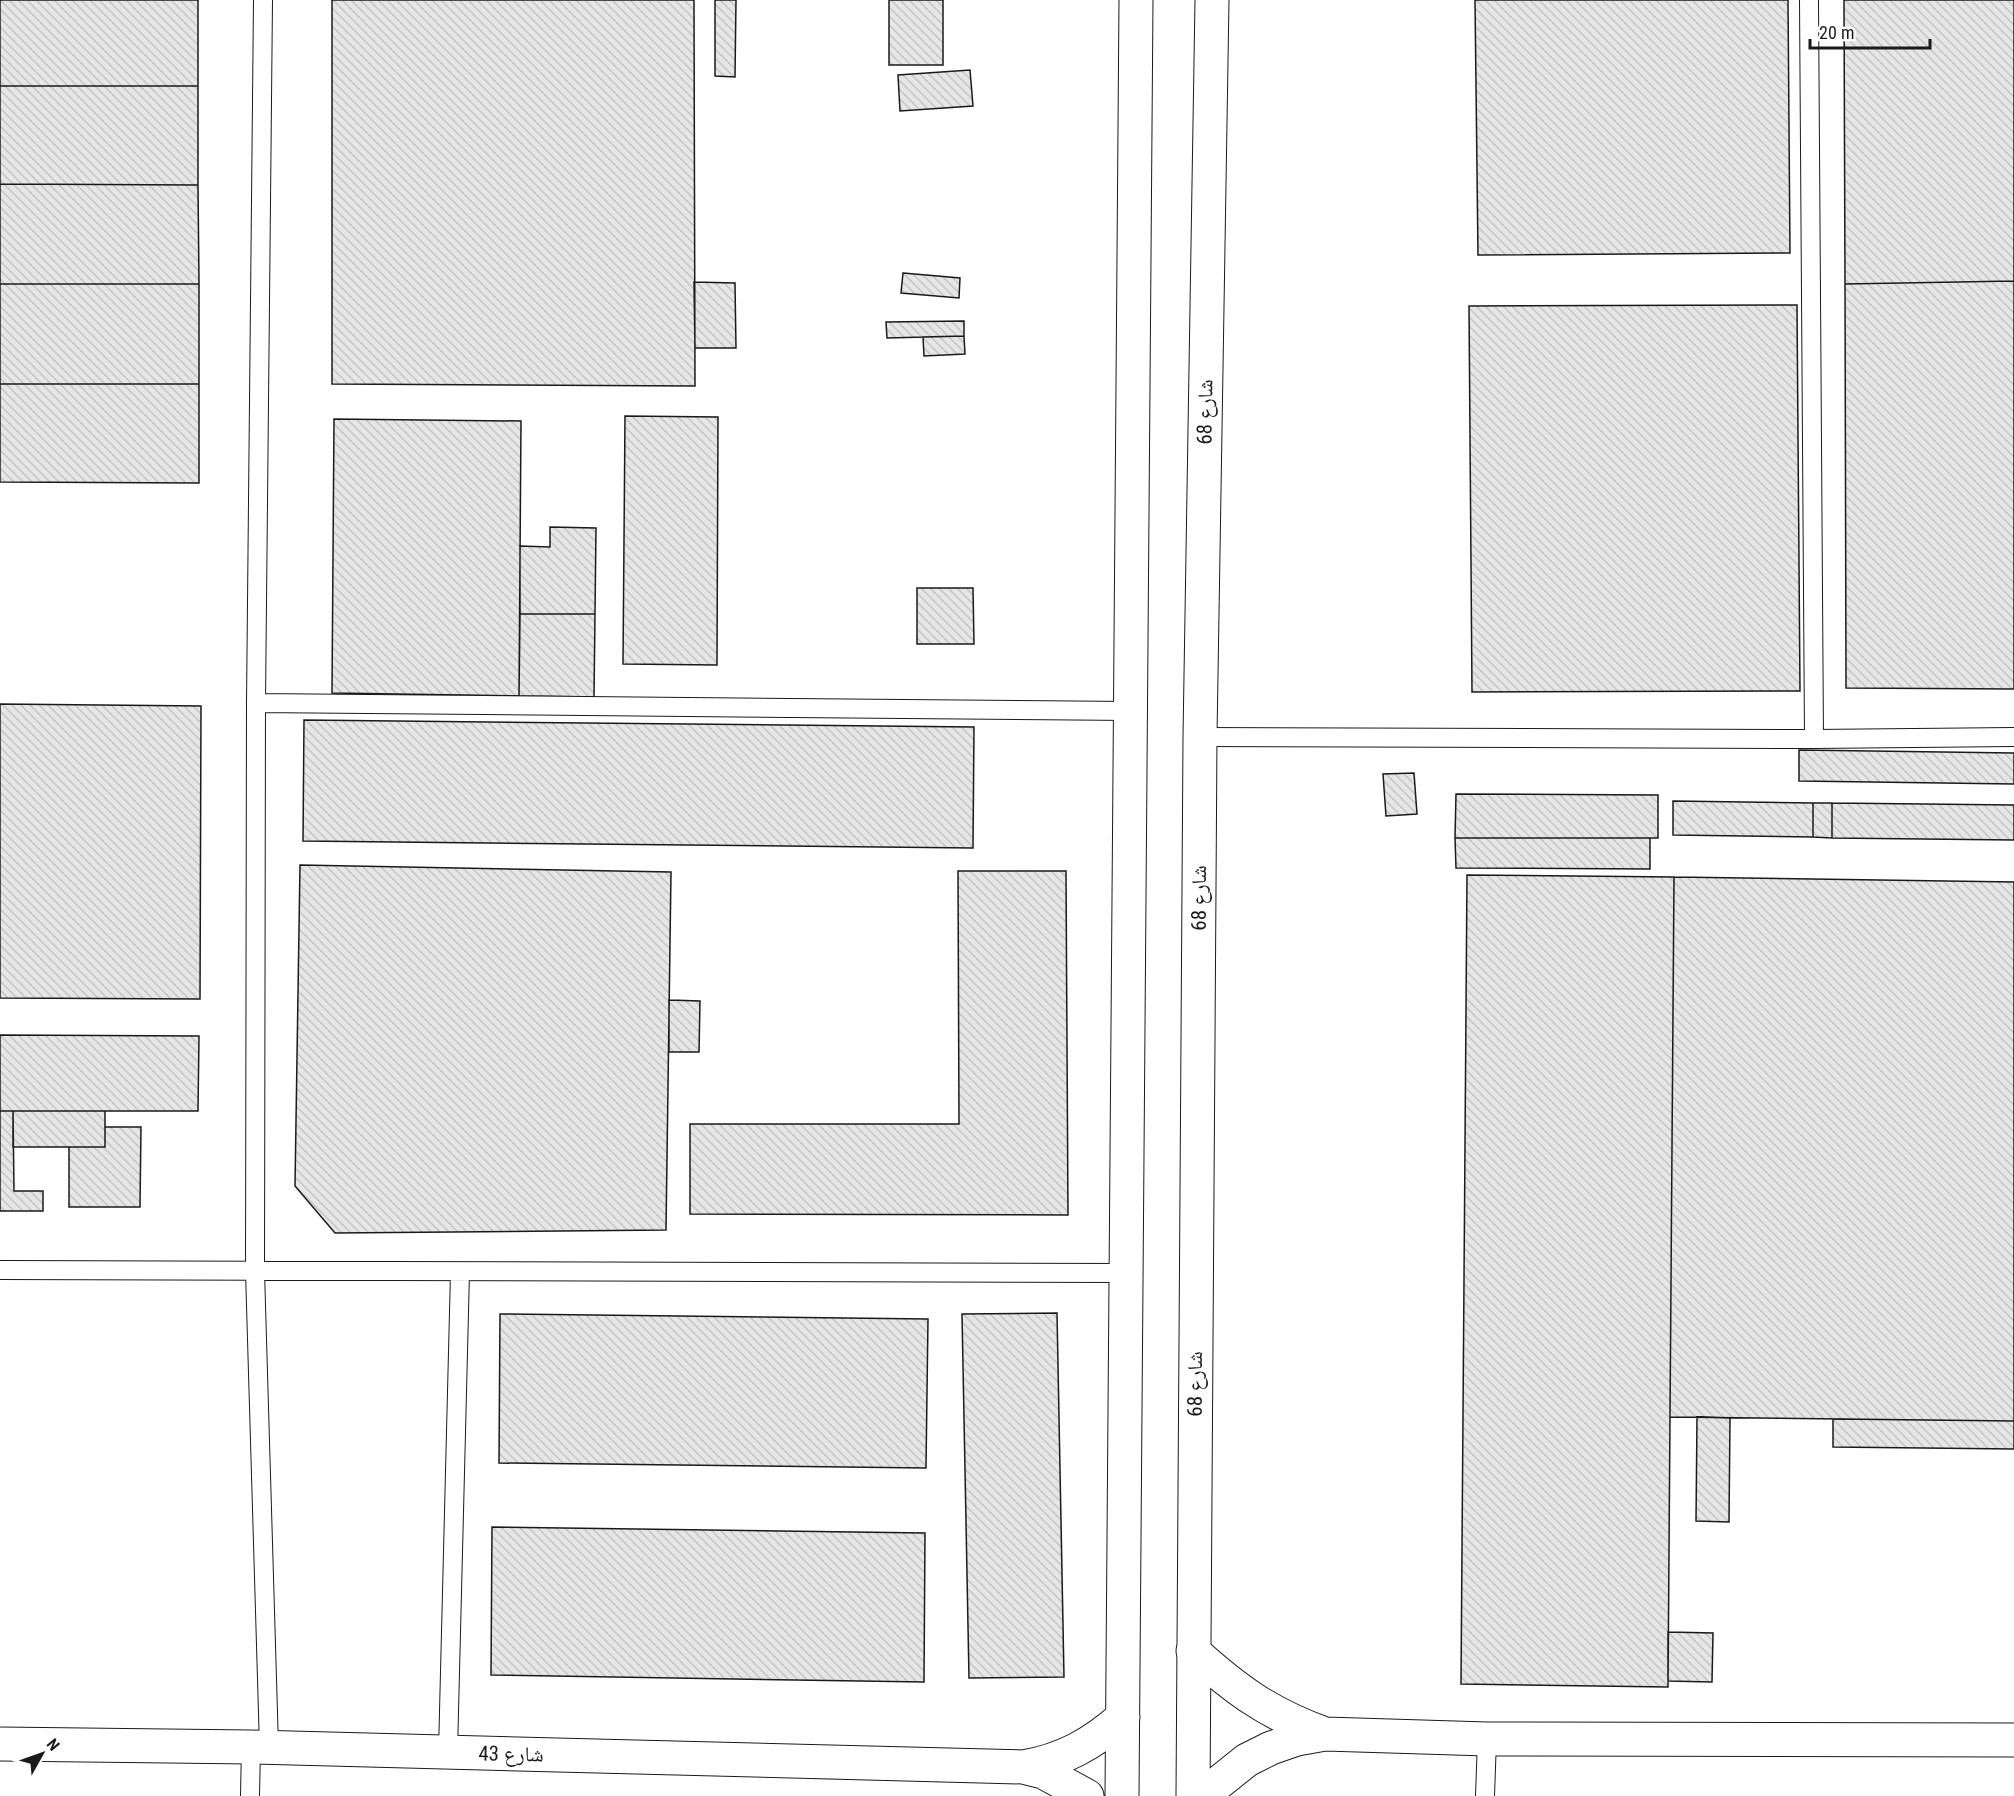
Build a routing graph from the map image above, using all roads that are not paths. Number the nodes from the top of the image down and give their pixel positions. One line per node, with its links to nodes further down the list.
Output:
1 (263, 0): 5 (lane)
2 (1136, 0): 6 (street)
3 (1212, 0): 7 (street, شارع 68)
4 (1809, 0): 9 (lane)
5 (256, 703): 6 (lane); 11 (lane)
6 (1131, 711): 13 (street)
7 (1200, 737): 9 (lane); 14 (street, شارع 68)
8 (2014, 737): 9 (lane)
9 (1814, 739)
10 (0, 1270): 11 (lane)
11 (255, 1271): 12 (lane); 20 (lane)
12 (460, 1272): 13 (lane); 21 (lane)
13 (1125, 1273): 15 (street)
14 (1193, 1651): 16 (street); 26 (street, شارع 68)
15 (1123, 1717): 22 (street, شارع 43); 25 (street)
16 (1325, 1734): 17 (street); 27 (street)
17 (1487, 1738): 18 (street); 28 (lane)
18 (2014, 1740)
19 (0, 1744): 20 (street, شارع 43)
20 (260, 1747): 21 (street, شارع 43); 23 (lane)
21 (448, 1752): 22 (street, شارع 43)
22 (1023, 1767): 24 (street, شارع 43)
23 (250, 1796)
24 (1087, 1796)
25 (1122, 1796)
26 (1193, 1796)
27 (1202, 1796)
28 (1485, 1796)

